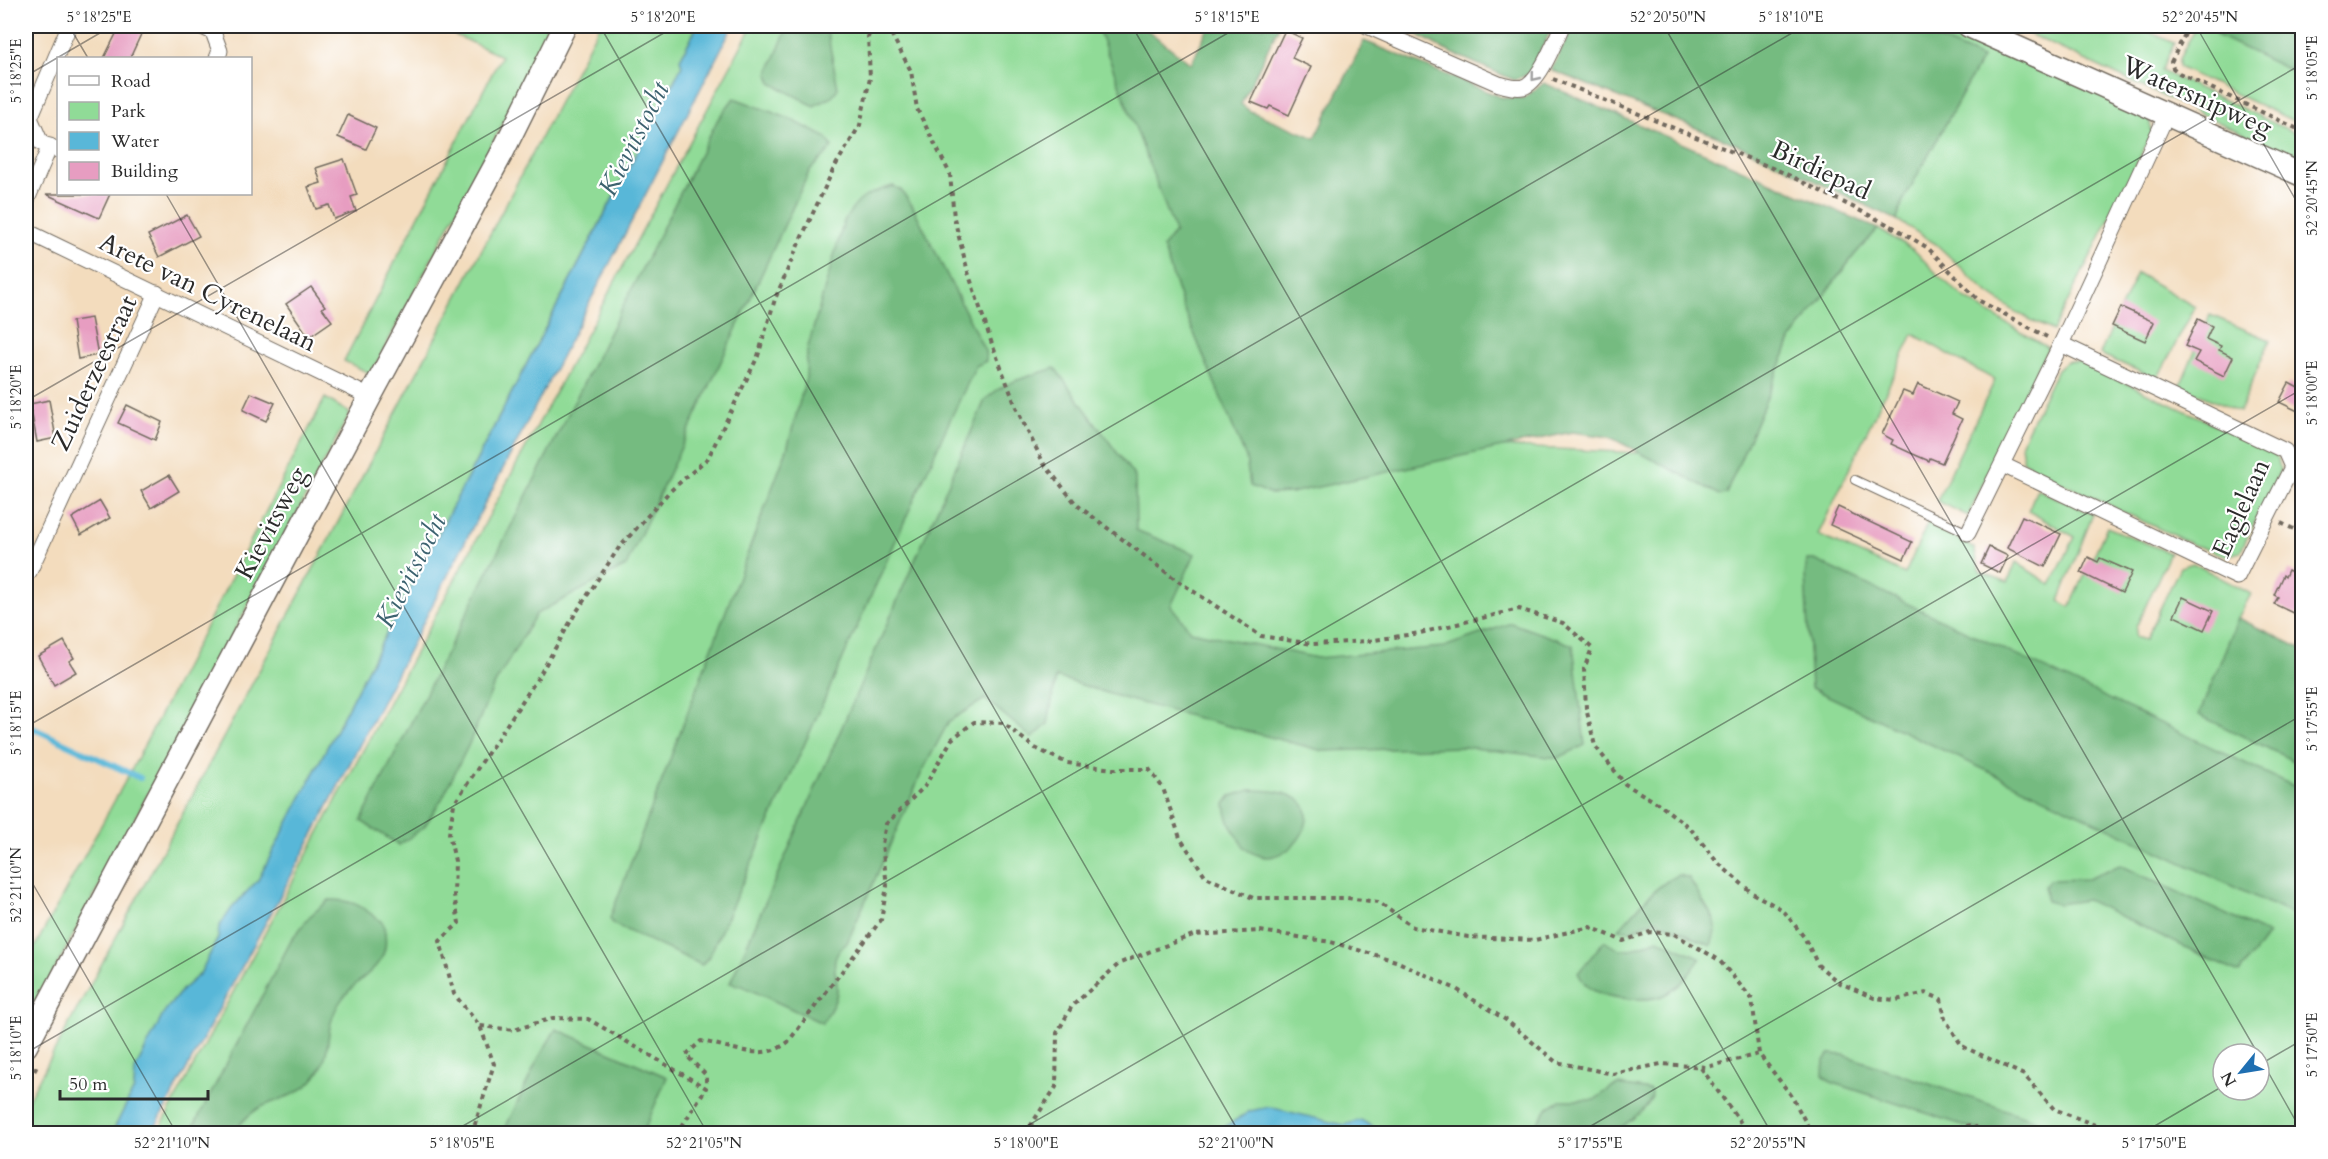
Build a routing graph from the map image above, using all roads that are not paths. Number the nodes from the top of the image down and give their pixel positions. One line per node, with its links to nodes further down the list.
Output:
1 (69, 26): 9 (street)
2 (200, 26): 7 (street)
3 (565, 26): 15 (street, Kievitsweg)
4 (1367, 26): 5 (street, one-way to 4)
5 (1562, 26)
6 (1969, 26): 8 (street, Watersnipweg)
7 (217, 57)
8 (2167, 114): 10 (street, Watersnipweg); 14 (street)
9 (54, 148): 11 (street)
10 (2302, 175)
11 (26, 202)
12 (26, 231): 13 (street, Arete van Cyrenelaan)
13 (157, 293): 15 (street, Arete van Cyrenelaan); 19 (street, Zuiderzeestraat)
14 (2061, 344): 16 (street); 16 (street, Eaglelaan)
15 (370, 397): 20 (street, Kievitsweg)
16 (2003, 465): 18 (street)
17 (1855, 480): 18 (lane)
18 (1968, 533)
19 (29, 572)
20 (26, 1046)

